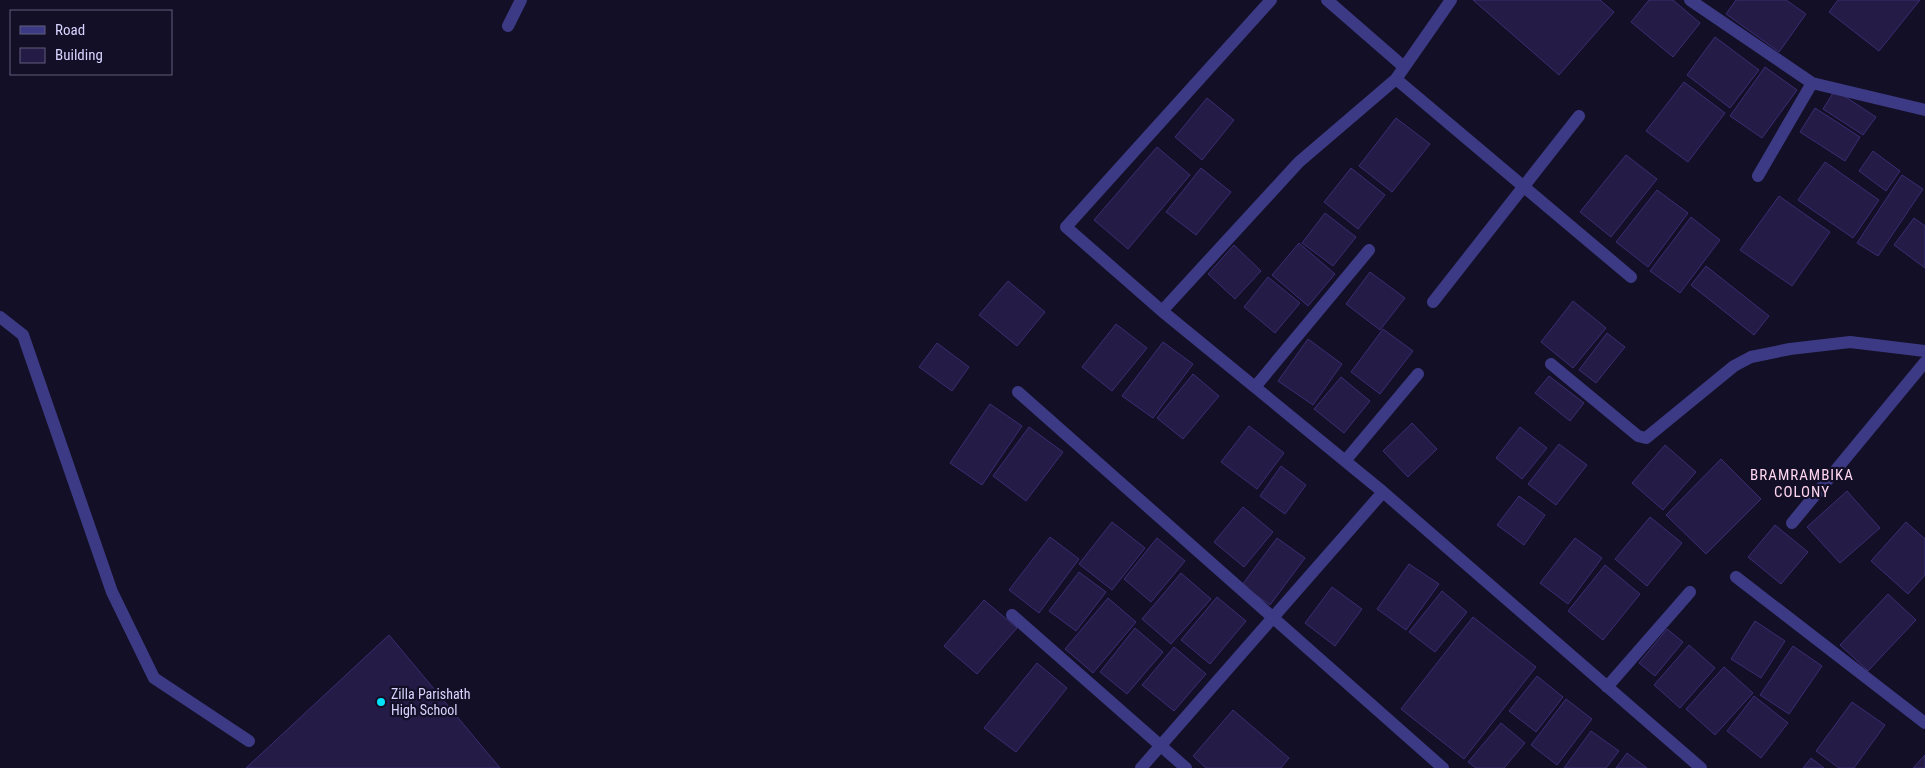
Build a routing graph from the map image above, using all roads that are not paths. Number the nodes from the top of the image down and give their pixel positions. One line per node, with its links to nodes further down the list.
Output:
1 (521, 0): 6 (street)
2 (1271, 0): 17 (street)
3 (1327, 0): 7 (street)
4 (1451, 0): 7 (street)
5 (1690, 0): 9 (street)
6 (508, 26)
7 (1404, 67): 8 (street)
8 (1396, 79): 13 (street); 17 (street)
9 (1812, 83): 10 (street); 12 (street)
10 (1925, 110)
11 (1579, 116): 13 (street)
12 (1758, 176)
13 (1524, 186): 15 (street); 16 (street)
14 (1369, 250): 23 (street)
15 (1631, 277)
16 (1433, 302)
17 (1162, 311): 23 (street)
18 (0, 318): 34 (street)
19 (1925, 350): 21 (street)
20 (1925, 362): 27 (street)
21 (1551, 364)
22 (1418, 374): 25 (street)
23 (1255, 388): 25 (street)
24 (1018, 392): 31 (street)
25 (1345, 461): 26 (street)
26 (1383, 492): 31 (street); 32 (street)
27 (1792, 523)
28 (1736, 577): 33 (street)
29 (1690, 592): 32 (street)
30 (1012, 615): 35 (street)
31 (1272, 618): 35 (street); 38 (street)
32 (1607, 687): 39 (street)
33 (1925, 723)
34 (248, 741)
35 (1160, 746): 36 (street); 37 (street)
36 (1141, 768)
37 (1186, 768)
38 (1443, 768)
39 (1701, 768)

